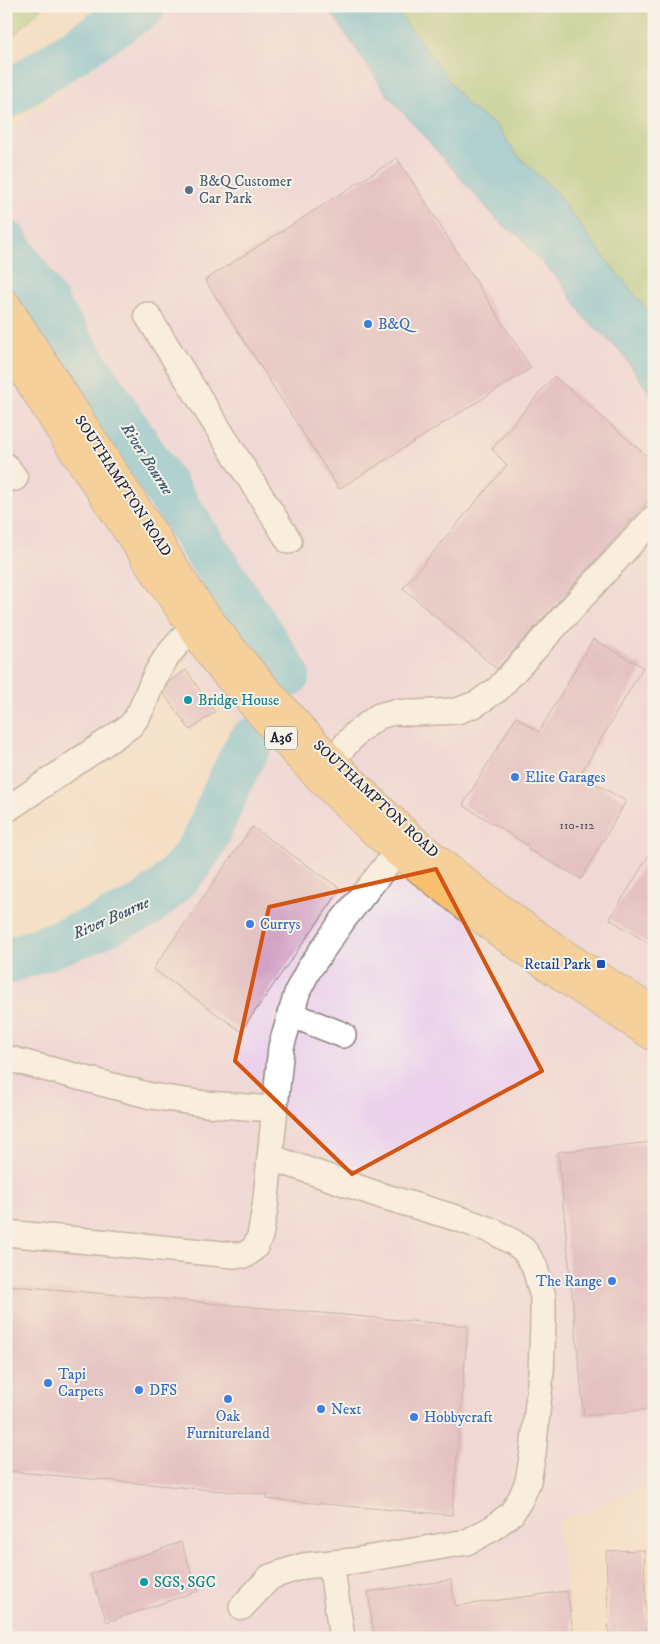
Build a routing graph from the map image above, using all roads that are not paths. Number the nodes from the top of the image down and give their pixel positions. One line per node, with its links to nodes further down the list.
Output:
1 (6, 304): 7 (highway, SOUTHAMPTON ROAD / A36)
2 (147, 315): 5 (lane)
3 (6, 345): 6 (highway, SOUTHAMPTON ROAD / A36)
4 (654, 518): 7 (lane)
5 (289, 540)
6 (193, 628): 8 (lane); 9 (highway, SOUTHAMPTON ROAD / A36)
7 (332, 760): 10 (highway, SOUTHAMPTON ROAD / A36)
8 (6, 810)
9 (397, 852): 11 (lane); 13 (highway, SOUTHAMPTON ROAD / A36)
10 (654, 1011)
11 (290, 1014): 12 (lane); 15 (lane)
12 (343, 1035)
13 (654, 1037)
14 (6, 1058): 15 (lane)
15 (274, 1109): 16 (lane)
16 (270, 1157): 17 (lane); 18 (lane)
17 (6, 1233)
18 (331, 1563): 19 (lane); 20 (lane)
19 (242, 1606)
20 (342, 1638)

